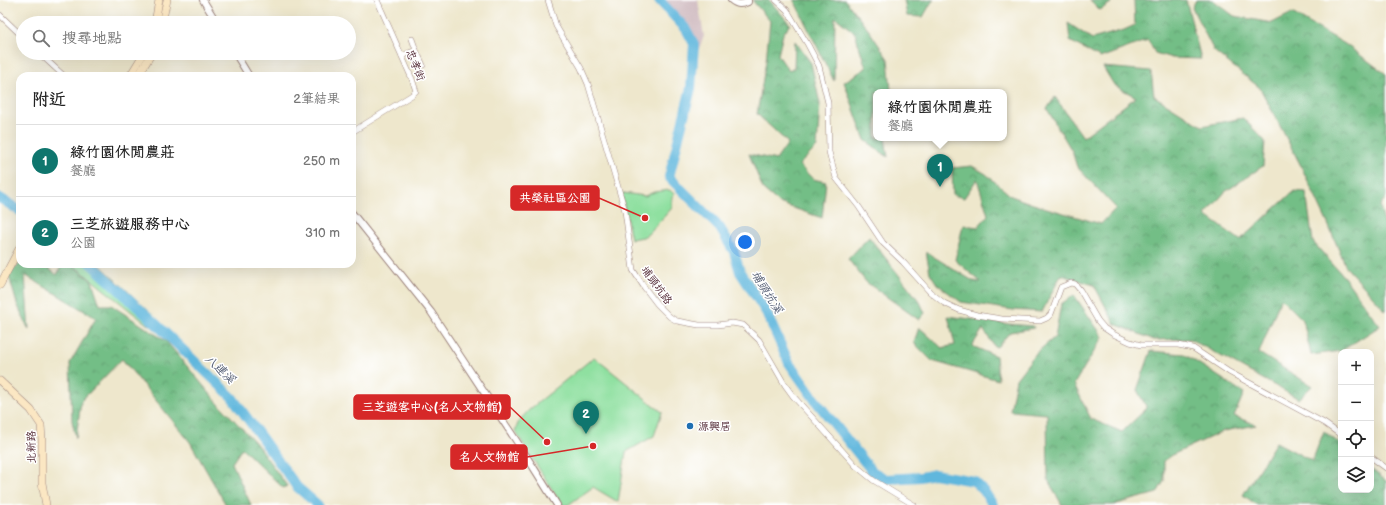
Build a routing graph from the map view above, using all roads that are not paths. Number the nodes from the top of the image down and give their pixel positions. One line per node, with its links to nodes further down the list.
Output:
1 (159, 0): 10 (main road)
2 (167, 0): 11 (main road)
3 (203, 0): 12 (street)
4 (377, 0): 16 (street, 忠孝街)
5 (548, 0): 36 (street, 埔頭坑路)
6 (731, 0): 7 (street)
7 (748, 0)
8 (776, 0): 31 (street)
9 (0, 15): 13 (street)
10 (156, 16)
11 (164, 16)
12 (213, 16)
13 (16, 30)
14 (412, 39): 15 (street)
15 (416, 50): 16 (street); 21 (street)
16 (402, 56): 26 (street, 忠孝街)
17 (47, 60): 22 (street)
18 (140, 60): 23 (main road)
19 (148, 60): 24 (main road)
20 (239, 60): 25 (street)
21 (423, 65)
22 (60, 72)
23 (132, 72)
24 (140, 72)
25 (247, 72)
26 (356, 130)
27 (356, 218): 35 (street)
28 (16, 254): 29 (main road)
29 (0, 284)
30 (0, 382): 34 (main road, 北新路)
31 (1338, 433)
32 (1374, 459): 33 (street)
33 (1386, 468)
34 (46, 505)
35 (557, 505)
36 (914, 505)

